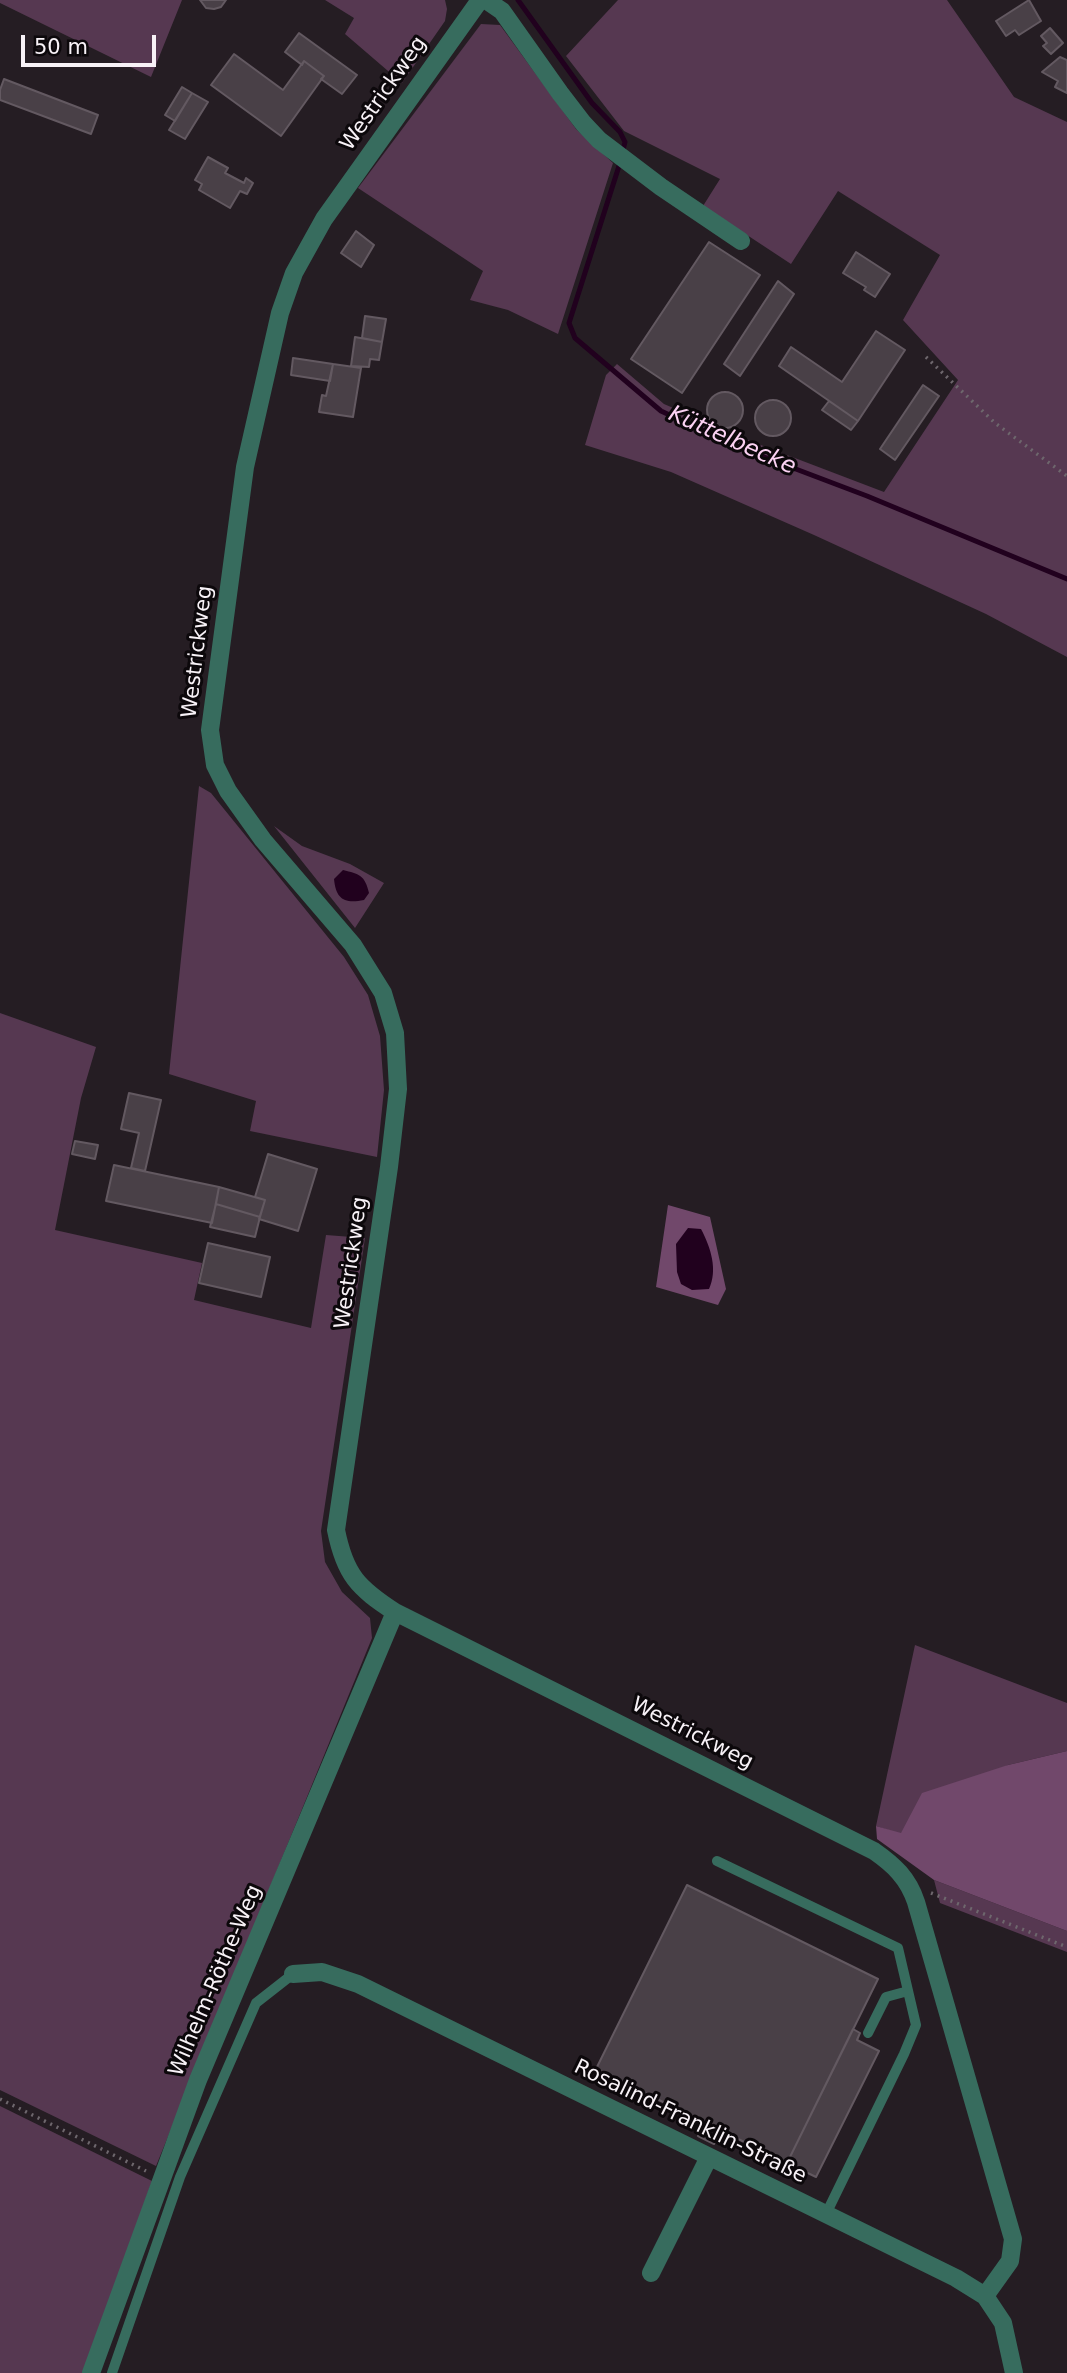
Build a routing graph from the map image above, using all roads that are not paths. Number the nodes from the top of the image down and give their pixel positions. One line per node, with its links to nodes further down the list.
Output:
1 (480, 0): 5 (street, Westrickweg)
2 (486, 0): 3 (street)
3 (507, 5): 4 (street)
4 (741, 241)
5 (396, 1612): 13 (street, Westrickweg); 14 (street, Wilhelm-Röthe-Weg)
6 (717, 1861): 8 (lane)
7 (293, 1974): 10 (street, Rosalind-Franklin-Straße); 15 (lane)
8 (908, 1991): 9 (lane); 11 (lane)
9 (868, 2033)
10 (709, 2157): 11 (street, Rosalind-Franklin-Straße); 12 (street)
11 (826, 2214): 13 (street, Rosalind-Franklin-Straße)
12 (651, 2273)
13 (985, 2296): 16 (street, Rosalind-Franklin-Straße)
14 (92, 2373)
15 (112, 2373)
16 (1014, 2373)

